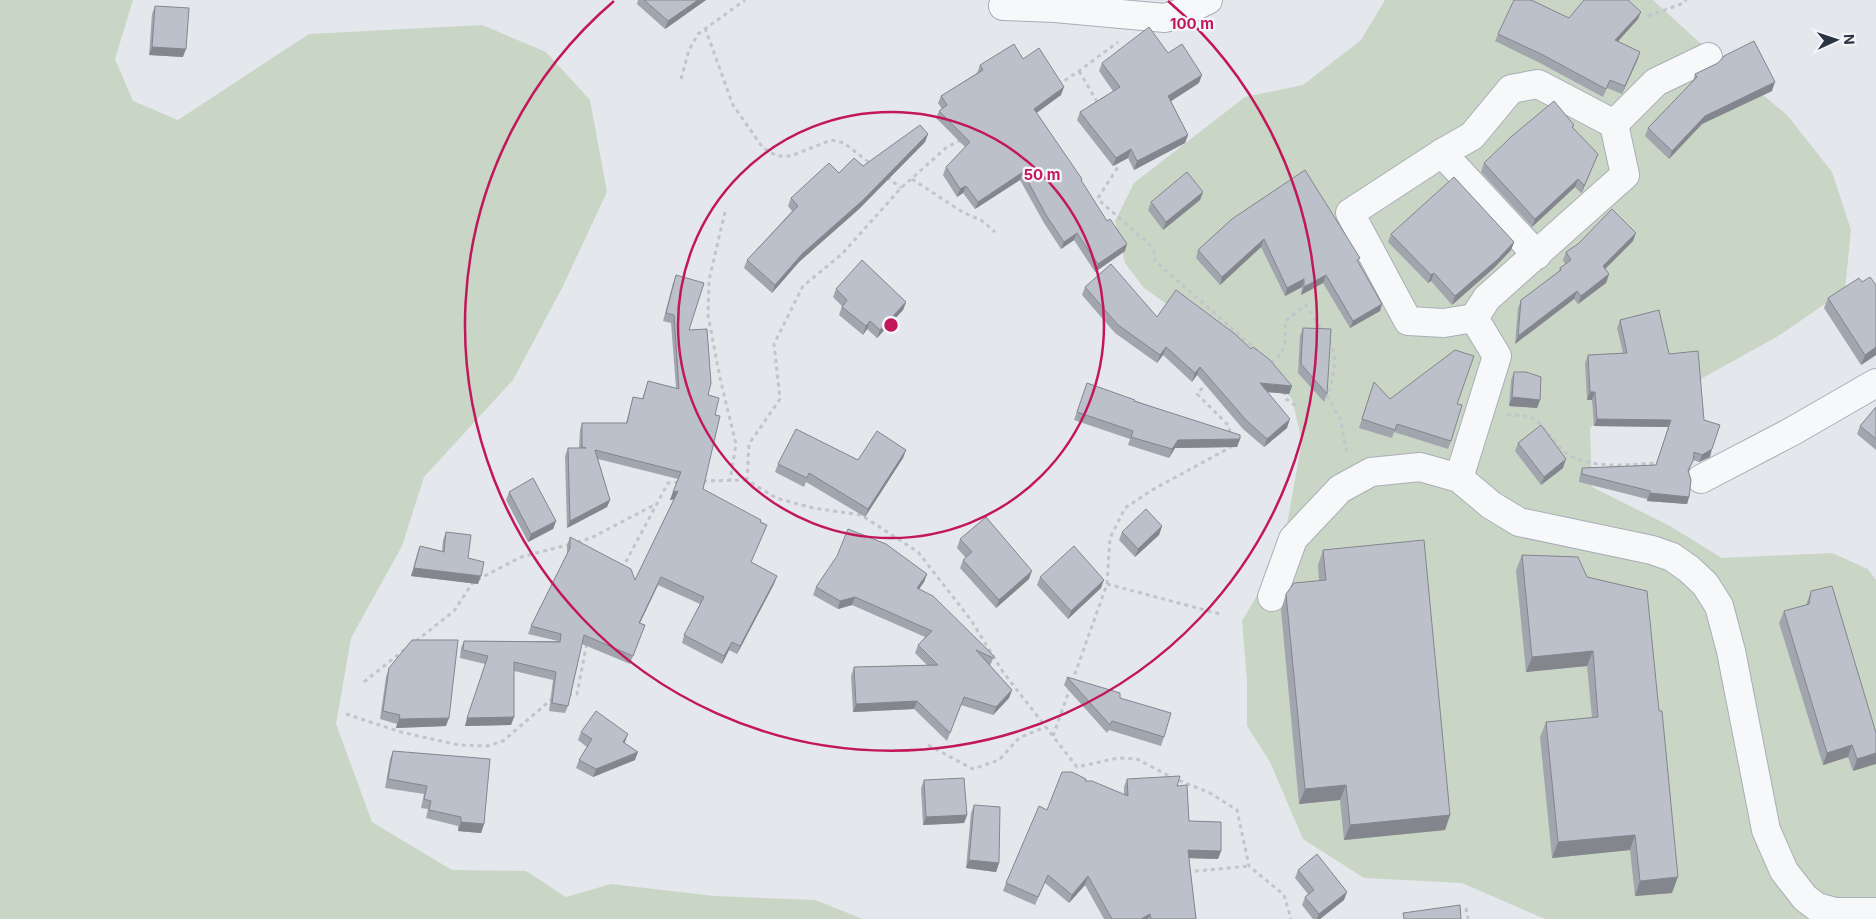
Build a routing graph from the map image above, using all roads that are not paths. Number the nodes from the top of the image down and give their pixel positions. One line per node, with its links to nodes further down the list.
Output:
1 (1208, 0): 2 (street)
2 (1080, 5): 3 (street)
3 (1003, 6)
4 (1708, 57): 5 (street)
5 (1614, 124): 6 (street); 7 (street)
6 (1442, 154): 7 (street); 8 (street)
7 (1537, 255): 8 (street)
8 (1474, 318): 10 (street)
9 (1876, 383): 11 (street)
10 (1459, 478): 12 (street); 13 (street)
11 (1701, 479)
12 (1272, 597)
13 (1876, 912)

